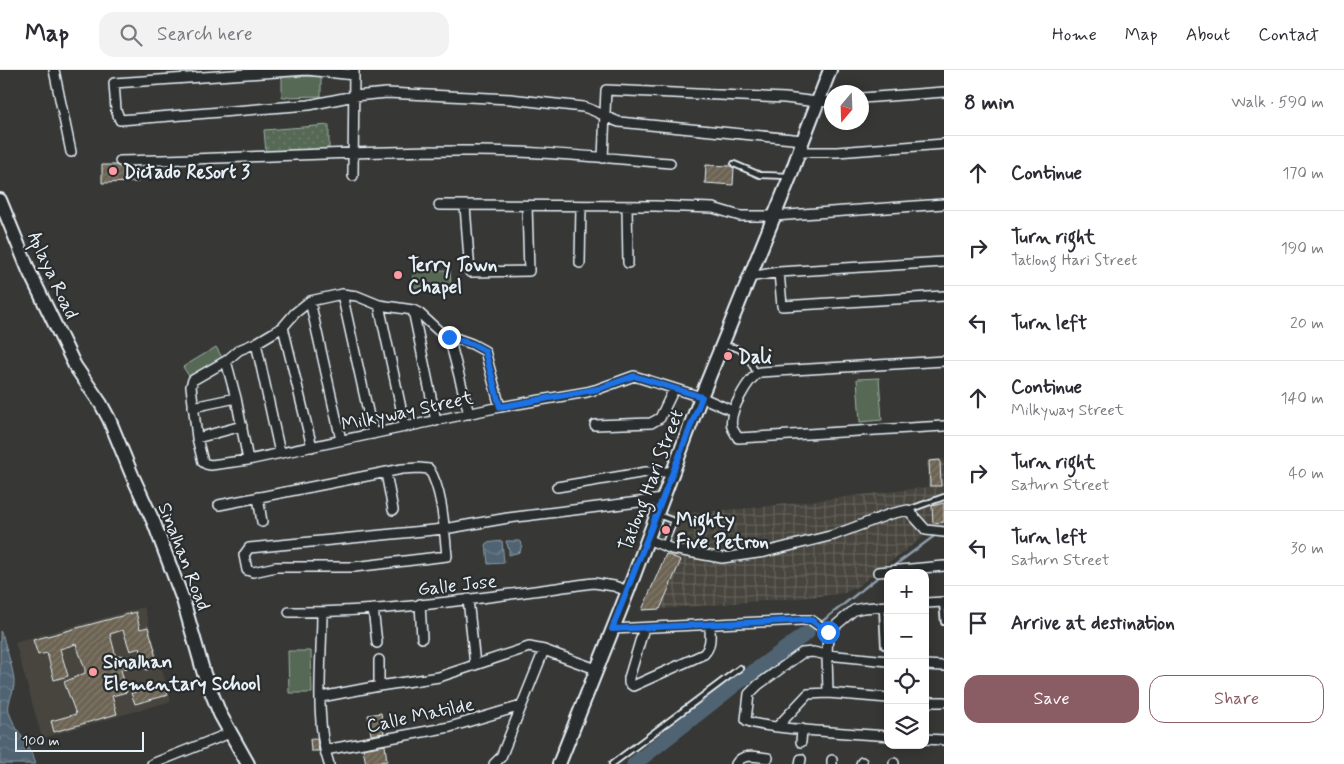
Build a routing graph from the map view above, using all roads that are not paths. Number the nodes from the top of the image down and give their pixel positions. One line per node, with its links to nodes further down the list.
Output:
1 (54, 70): 12 (street)
2 (830, 70): 7 (street, Tatlong Hari Street)
3 (354, 73): 5 (street); 5 (street)
4 (944, 92): 6 (street)
5 (354, 96): 9 (street); 14 (street)
6 (869, 97)
7 (817, 102): 8 (street); 9 (street); 10 (street, Tatlong Hari Street)
8 (824, 102)
9 (605, 118): 10 (street); 15 (street)
10 (803, 140): 13 (street, Tatlong Hari Street)
11 (944, 144): 13 (street)
12 (71, 152)
13 (799, 152): 20 (street, Tatlong Hari Street)
14 (353, 154): 15 (street); 16 (street); 19 (street)
15 (603, 158): 17 (street)
16 (120, 161)
17 (670, 163)
18 (734, 164): 20 (lane)
19 (352, 176)
20 (790, 176): 28 (street, Tatlong Hari Street)
21 (0, 200): 45 (street, Aplaya Road)
22 (944, 204): 28 (street)
23 (439, 205): 24 (street)
24 (465, 206): 25 (street); 25 (street)
25 (527, 206): 26 (street)
26 (581, 206): 27 (street); 30 (street)
27 (627, 206): 28 (street); 31 (street)
28 (774, 216): 33 (street, Tatlong Hari Street)
29 (944, 262): 32 (street)
30 (580, 263)
31 (628, 263)
32 (779, 272): 33 (street); 35 (street)
33 (749, 277): 42 (street, Tatlong Hari Street)
34 (342, 294): 36 (street); 37 (street); 59 (street)
35 (944, 296)
36 (310, 301): 39 (street); 61 (street)
37 (379, 305): 38 (street); 58 (street)
38 (413, 310): 40 (street); 54 (street)
39 (283, 326): 41 (street); 62 (street)
40 (449, 337): 51 (street); 53 (street)
41 (256, 343): 43 (street); 63 (street)
42 (722, 346): 46 (lane); 48 (street, Tatlong Hari Street)
43 (226, 361): 49 (street); 50 (street)
44 (944, 361): 46 (street)
45 (75, 366): 116 (street, Sinalhan Road)
46 (757, 374): 52 (street)
47 (674, 389): 48 (street, Milkyway Street); 51 (street, Milkyway Street); 55 (street)
48 (702, 397): 52 (street, Milkyway Street); 65 (street, Tatlong Hari Street)
49 (236, 398): 50 (street); 56 (street)
50 (193, 407): 60 (street)
51 (500, 407): 53 (street, Milkyway Street)
52 (733, 411): 57 (street)
53 (469, 414): 54 (street, Milkyway Street)
54 (436, 421): 58 (street, Milkyway Street)
55 (595, 425)
56 (242, 426): 60 (street); 64 (street)
57 (944, 426)
58 (405, 427): 59 (street, Milkyway Street)
59 (373, 434): 61 (street, Milkyway Street)
60 (197, 438): 64 (street, Milkyway Street)
61 (342, 440): 62 (street, Milkyway Street)
62 (312, 447): 63 (street, Milkyway Street)
63 (280, 452): 64 (street, Milkyway Street)
64 (248, 460)
65 (673, 472): 67 (street); 70 (street, Tatlong Hari Street)
66 (386, 473): 68 (street); 72 (street); 76 (street)
67 (557, 487)
68 (258, 497): 71 (street); 75 (street)
69 (944, 497): 73 (lane)
70 (663, 499): 74 (street, Tatlong Hari Street); 76 (street)
71 (219, 505)
72 (392, 510)
73 (908, 510): 77 (street); 79 (street)
74 (656, 515): 78 (street, Tatlong Hari Street); 79 (lane)
75 (262, 522)
76 (444, 529): 76 (street)
77 (944, 532)
78 (647, 539): 79 (street); 82 (street, Tatlong Hari Street)
79 (664, 546)
80 (944, 566): 81 (street)
81 (878, 572)
82 (628, 591): 83 (street, Galle Jose); 94 (street, Tatlong Hari Street)
83 (468, 599): 86 (street, Galle Jose); 102 (street)
84 (943, 602): 85 (street); 91 (lane)
85 (929, 603)
86 (420, 604): 88 (street, Galle Jose); 96 (street)
87 (884, 606): 95 (street)
88 (373, 609): 90 (street, Galle Jose); 97 (street)
89 (289, 612): 90 (street, Galle Jose)
90 (322, 612): 109 (street)
91 (944, 622)
92 (710, 624): 93 (street); 93 (street); 95 (street)
93 (644, 628): 94 (street)
94 (612, 629): 106 (street, Tatlong Hari Street)
95 (826, 630): 99 (street)
96 (422, 638)
97 (377, 643)
98 (544, 650): 102 (street); 106 (street); 113 (street)
99 (827, 655): 101 (street); 108 (street); 114 (street)
100 (379, 660): 107 (street)
101 (884, 661)
102 (475, 665): 107 (street)
103 (929, 665): 104 (street)
104 (944, 666)
105 (740, 668): 128 (lane)
106 (596, 669): 127 (street, Tatlong Hari Street)
107 (379, 686): 109 (street)
108 (828, 693): 110 (street); 114 (street)
109 (321, 697): 121 (street)
110 (884, 698)
111 (929, 702): 112 (street)
112 (944, 702)
113 (521, 706): 121 (street, Calle Matilde); 126 (street)
114 (777, 727): 115 (street)
115 (802, 729): 117 (street); 120 (street)
116 (230, 733): 123 (street); 124 (street, Sinalhan Road)
117 (884, 736)
118 (929, 739): 119 (street)
119 (944, 740)
120 (801, 742)
121 (325, 750): 125 (street)
122 (768, 758): 129 (street)
123 (152, 764)
124 (248, 764)
125 (329, 764)
126 (494, 764)
127 (559, 764)
128 (612, 764)
129 (736, 764)

